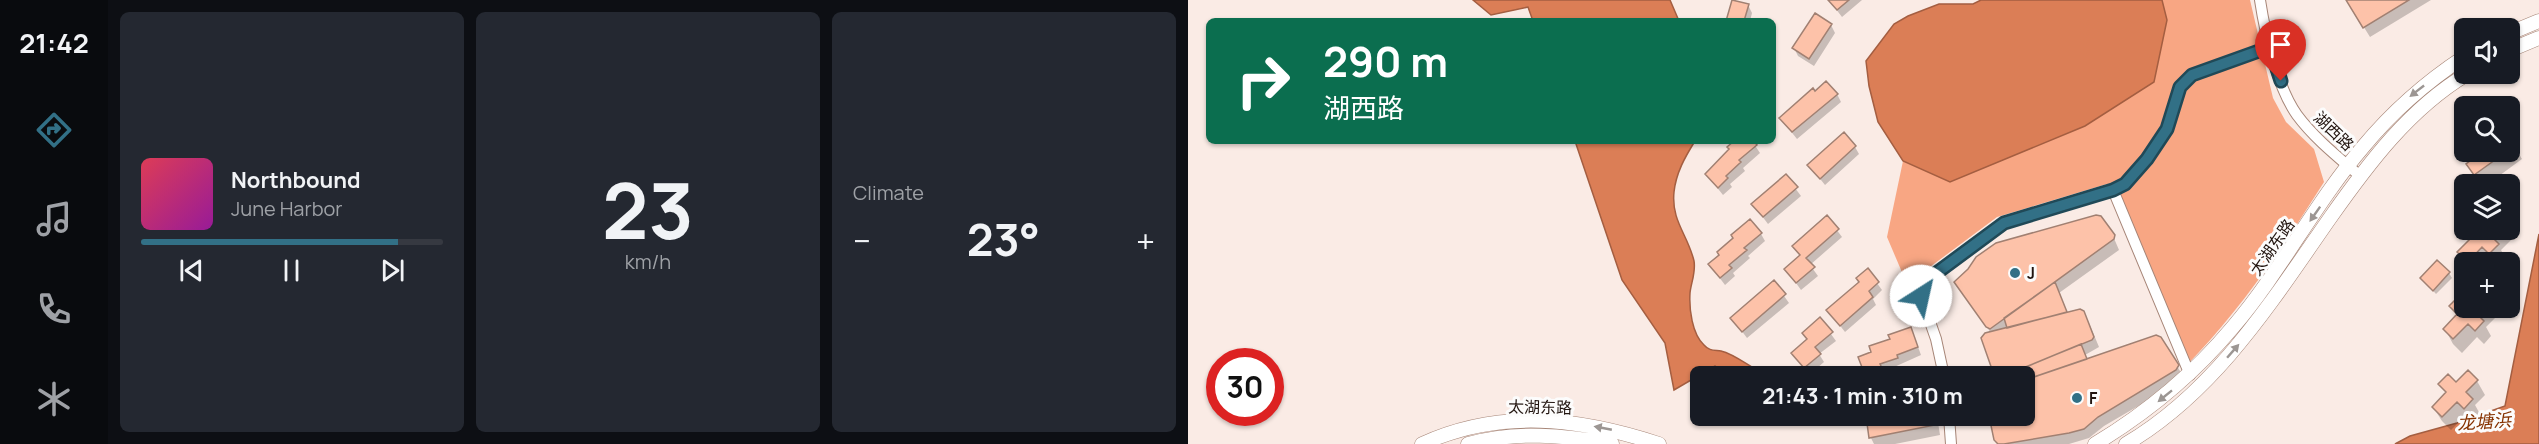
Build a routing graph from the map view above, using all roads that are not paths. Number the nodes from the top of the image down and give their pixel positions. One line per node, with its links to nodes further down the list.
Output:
1 (2260, 0): 6 (street, 湖西路)
2 (2539, 21): 3 (main road)
3 (2520, 29)
4 (2539, 38): 5 (main road)
5 (2520, 46)
6 (2270, 47): 9 (street, 湖西路); 11 (street)
7 (2454, 65): 9 (main road, 太湖东路, one-way to 9)
8 (2454, 84): 10 (main road, 太湖东路)
9 (2349, 166): 10 (street, 湖西路); 13 (main road, 太湖东路, one-way to 13)
10 (2360, 176): 21 (main road, 太湖东路, one-way to 10)
11 (2113, 190): 12 (street); 13 (street)
12 (1942, 366)
13 (2190, 375): 20 (main road, 太湖东路, one-way to 20)
14 (1949, 426): 19 (street)
15 (1422, 444): 18 (main road, 太湖东路, one-way to 15)
16 (1468, 444): 17 (main road, 太湖东路)
17 (1612, 444)
18 (1659, 444)
19 (1951, 444)
20 (2095, 444)
21 (2126, 444)

